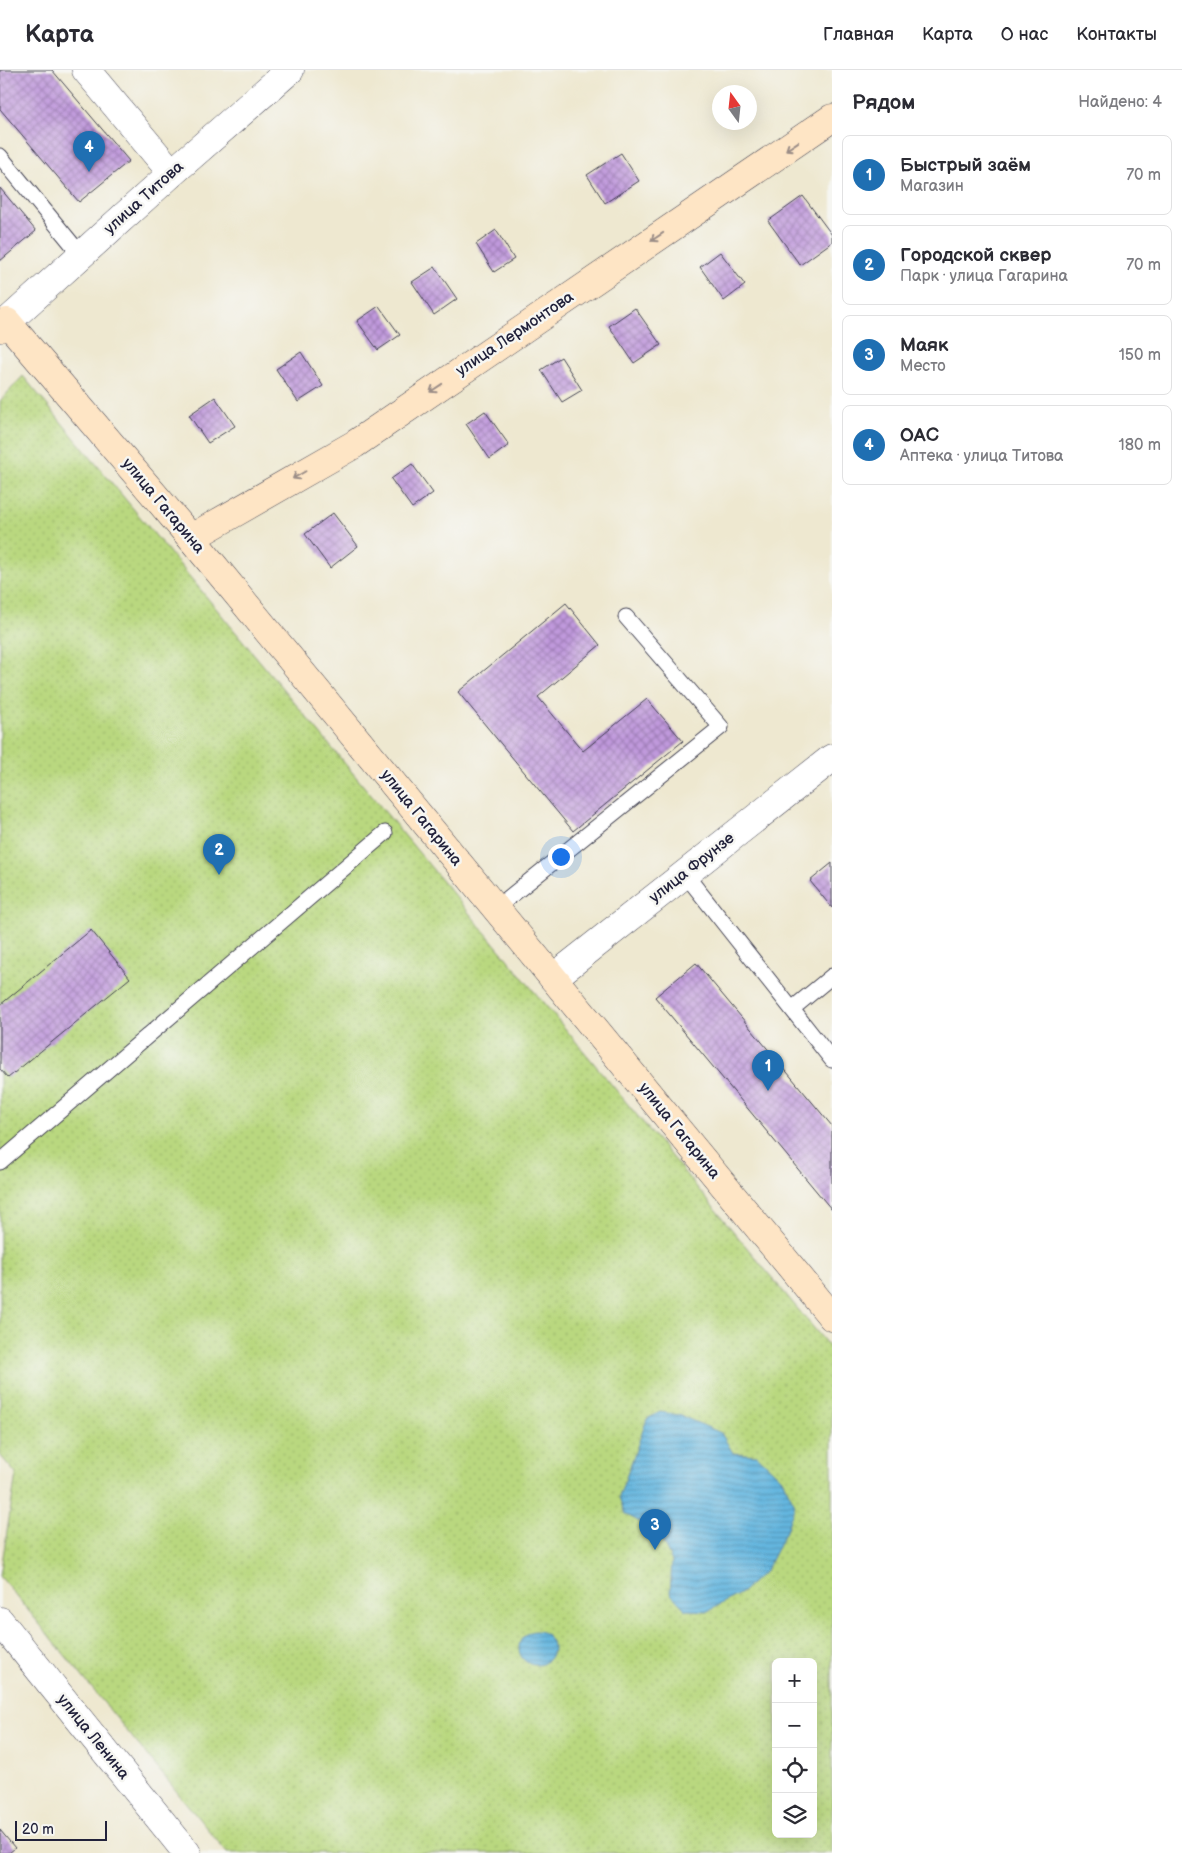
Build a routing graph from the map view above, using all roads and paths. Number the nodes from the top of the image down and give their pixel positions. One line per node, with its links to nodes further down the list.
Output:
1 (86, 70): 5 (street)
2 (290, 70): 5 (street, улица Титова)
3 (832, 118): 8 (main road, улица Лермонтова, one-way to 8)
4 (0, 156): 6 (lane)
5 (172, 173): 6 (street, улица Титова)
6 (81, 254): 7 (street, улица Титова)
7 (4, 325): 8 (main road, улица Гагарина)
8 (191, 538): 13 (main road, улица Гагарина)
9 (626, 616): 13 (lane)
10 (832, 758): 12 (street, улица Фрунзе)
11 (385, 833): 18 (lane)
12 (685, 874): 15 (street, улица Фрунзе); 16 (lane)
13 (496, 908): 15 (main road, улица Гагарина)
14 (832, 976): 16 (lane)
15 (553, 978): 19 (main road, улица Гагарина)
16 (792, 1009): 17 (lane)
17 (832, 1060)
18 (0, 1162)
19 (832, 1317)
20 (0, 1621): 21 (street, улица Ленина)
21 (187, 1853)

